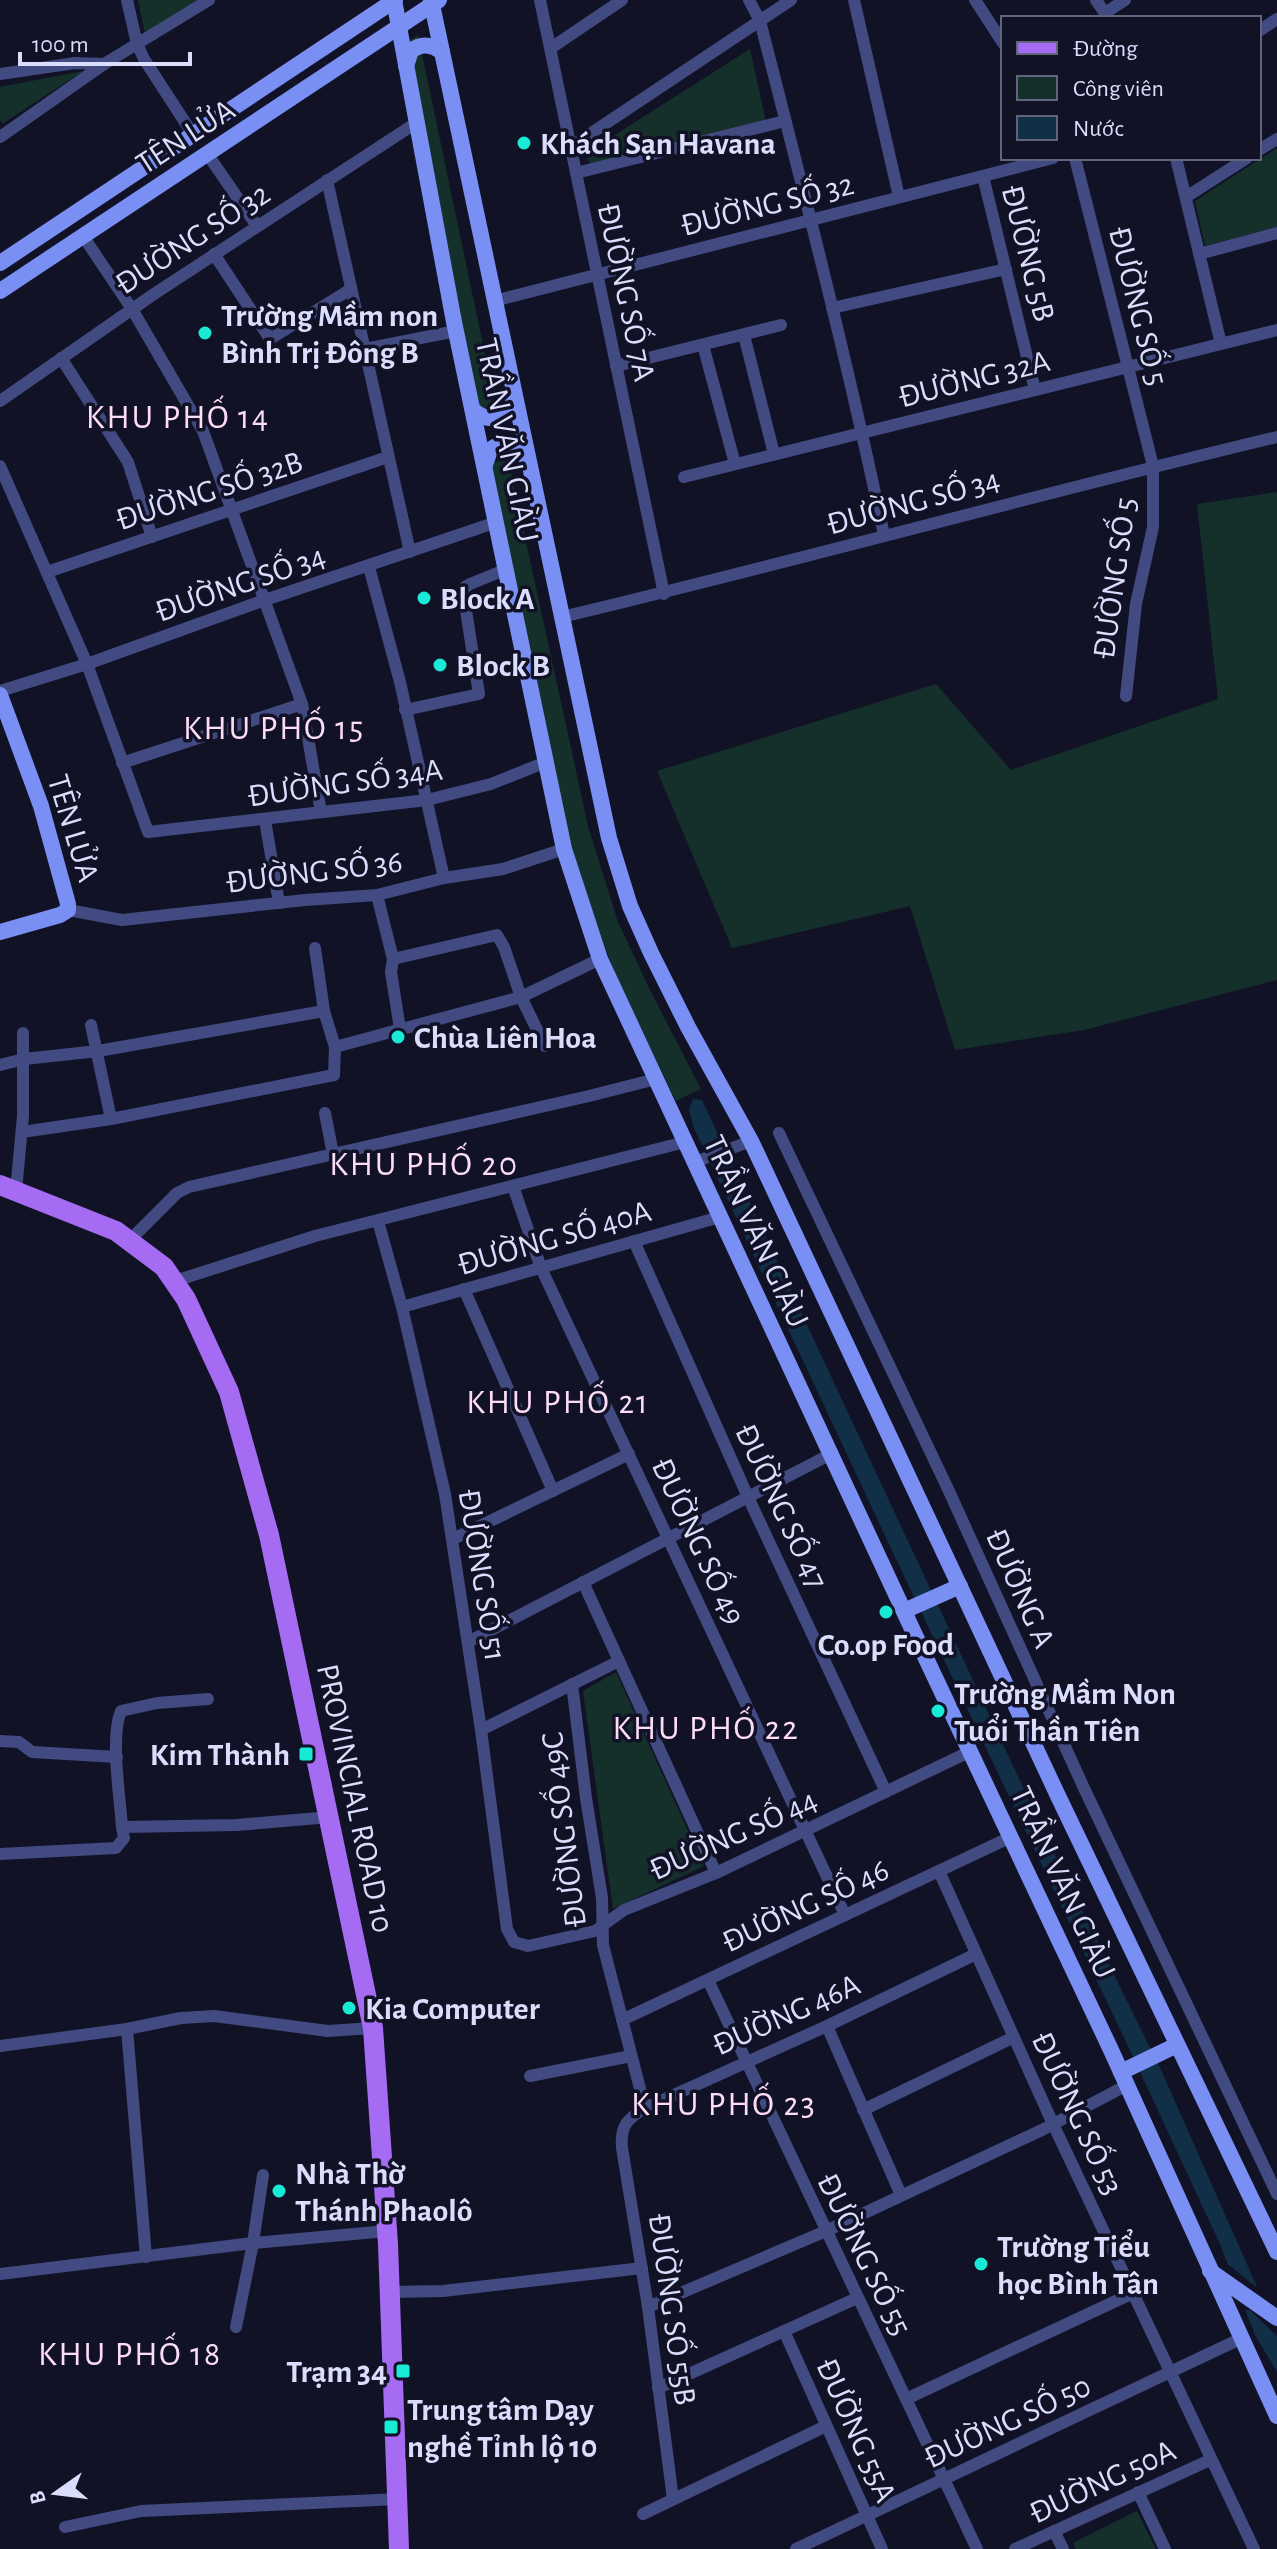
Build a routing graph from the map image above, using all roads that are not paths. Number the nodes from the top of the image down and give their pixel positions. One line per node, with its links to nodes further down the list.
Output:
1 (127, 0): 17 (street)
2 (209, 0): 17 (street)
3 (394, 0): 15 (main road, TRẦN VĂN GIÀU); 25 (main road, TÊN LỬA)
4 (540, 0): 18 (street, ĐƯỜNG SỐ 7A)
5 (622, 0): 18 (street)
6 (749, 0): 14 (street)
7 (791, 0): 14 (street)
8 (854, 0): 36 (street)
9 (975, 0): 16 (street)
10 (1096, 0): 13 (street)
11 (1125, 0): 13 (street)
12 (434, 2): 15 (main road, TÊN LỬA); 19 (main road, TRẦN VĂN GIÀU)
13 (1107, 16)
14 (760, 21): 23 (street); 27 (street)
15 (398, 28): 21 (main road, TRẦN VĂN GIÀU); 28 (main road, TÊN LỬA)
16 (1001, 40)
17 (137, 44): 20 (street); 25 (street)
18 (551, 48): 27 (street, ĐƯỜNG SỐ 7A)
19 (442, 52): 21 (main road); 49 (main road, TRẦN VĂN GIÀU)
20 (104, 64): 22 (street); 26 (street)
21 (405, 67): 24 (main road, TRẦN VĂN GIÀU)
22 (0, 74)
23 (785, 121): 33 (street); 38 (street)
24 (416, 123): 35 (street, ĐƯỜNG SỐ 32); 54 (main road, TRẦN VĂN GIÀU)
25 (192, 133): 44 (main road, TÊN LỬA)
26 (0, 137)
27 (572, 146): 33 (street, ĐƯỜNG SỐ 7A)
28 (208, 155): 39 (street); 41 (main road, TÊN LỬA)
29 (1045, 160): 34 (street, ĐƯỜNG SỐ 32)
30 (1076, 160): 61 (street, ĐƯỜNG SỐ 5)
31 (1177, 160): 37 (street)
32 (1244, 160): 37 (street)
33 (576, 173): 46 (street, ĐƯỜNG SỐ 7A)
34 (983, 176): 36 (street, ĐƯỜNG SỐ 32); 45 (street, ĐƯỜNG 5B)
35 (327, 180): 39 (street, ĐƯỜNG SỐ 32); 47 (street)
36 (899, 197): 38 (street, ĐƯỜNG SỐ 32)
37 (1186, 197): 43 (street)
38 (811, 220): 46 (street, ĐƯỜNG SỐ 32); 50 (street)
39 (257, 226): 42 (street, ĐƯỜNG SỐ 32)
40 (1277, 233): 43 (street)
41 (83, 236): 48 (main road, TÊN LỬA); 51 (street)
42 (214, 254): 47 (street); 51 (street, ĐƯỜNG SỐ 32)
43 (1199, 254): 56 (street)
44 (0, 263)
45 (1006, 269): 50 (street); 62 (street, ĐƯỜNG 5B)
46 (597, 274): 49 (street, ĐƯỜNG SỐ 32); 60 (street, ĐƯỜNG SỐ 7A)
47 (351, 289): 58 (street)
48 (0, 291)
49 (494, 301): 63 (main road, TRẦN VĂN GIÀU)
50 (832, 308): 66 (street)
51 (132, 309): 59 (street, ĐƯỜNG SỐ 32); 76 (street)
52 (781, 325): 55 (street)
53 (1277, 330): 56 (street, ĐƯỜNG 32A)
54 (456, 331): 58 (street); 65 (main road, TRẦN VĂN GIÀU)
55 (744, 335): 57 (street); 68 (street)
56 (1221, 344): 61 (street, ĐƯỜNG 32A)
57 (703, 345): 60 (street); 71 (street)
58 (365, 349): 69 (street)
59 (61, 358): 64 (street, ĐƯỜNG SỐ 32); 79 (street)
60 (616, 366): 84 (street, ĐƯỜNG SỐ 7A)
61 (1128, 366): 62 (street, ĐƯỜNG 32A); 73 (street, ĐƯỜNG SỐ 5)
62 (1035, 390): 66 (street, ĐƯỜNG 32A)
63 (515, 398): 65 (main road); 70 (main road, TRẦN VĂN GIÀU)
64 (0, 401)
65 (473, 410): 74 (main road, TRẦN VĂN GIÀU)
66 (863, 432): 68 (street, ĐƯỜNG 32A); 78 (street)
67 (1277, 437): 73 (street, ĐƯỜNG SỐ 34)
68 (774, 454): 71 (street, ĐƯỜNG 32A)
69 (388, 457): 76 (street, ĐƯỜNG SỐ 32B); 80 (street)
70 (528, 460): 74 (main road); 86 (main road, TRẦN VĂN GIÀU)
71 (735, 464): 75 (street, ĐƯỜNG 32A)
72 (0, 466): 83 (street)
73 (1153, 466): 78 (street, ĐƯỜNG SỐ 34); 89 (street, ĐƯỜNG SỐ 5)
74 (485, 467): 77 (main road, TRẦN VĂN GIÀU)
75 (684, 477)
76 (232, 509): 79 (street, ĐƯỜNG SỐ 32B); 85 (street)
77 (497, 522): 80 (street, ĐƯỜNG SỐ 34); 82 (main road, TRẦN VĂN GIÀU)
78 (884, 535): 84 (street, ĐƯỜNG SỐ 34)
79 (152, 537): 83 (street, ĐƯỜNG SỐ 32B)
80 (410, 552): 81 (street, ĐƯỜNG SỐ 34)
81 (369, 567): 85 (street, ĐƯỜNG SỐ 34); 91 (street)
82 (507, 569): 91 (street); 92 (main road, TRẦN VĂN GIÀU)
83 (47, 572): 87 (street)
84 (664, 594): 86 (street, ĐƯỜNG SỐ 34)
85 (265, 600): 87 (street, ĐƯỜNG SỐ 34); 90 (street)
86 (562, 617): 122 (main road, TRẦN VĂN GIÀU)
87 (87, 664): 88 (street, ĐƯỜNG SỐ 34); 93 (street)
88 (0, 693): 101 (main road, TÊN LỬA)
89 (1126, 696)
90 (302, 704): 93 (street); 95 (street)
91 (405, 710): 94 (street)
92 (546, 762): 94 (street, ĐƯỜNG SỐ 34A); 97 (main road, TRẦN VĂN GIÀU)
93 (122, 763): 96 (street, ĐƯỜNG SỐ 34A)
94 (427, 800): 95 (street, ĐƯỜNG SỐ 34A); 98 (street)
95 (321, 812): 96 (street, ĐƯỜNG SỐ 34A)
96 (265, 820): 100 (street)
97 (564, 849): 98 (street, ĐƯỜNG SỐ 36); 105 (main road, TRẦN VĂN GIÀU)
98 (444, 878): 99 (street, ĐƯỜNG SỐ 36)
99 (377, 895): 100 (street, ĐƯỜNG SỐ 36); 104 (street)
100 (279, 903): 101 (street, ĐƯỜNG SỐ 36)
101 (68, 910): 102 (main road, TÊN LỬA)
102 (0, 932)
103 (315, 948): 107 (street)
104 (393, 959): 106 (street); 109 (street)
105 (600, 959): 106 (street); 116 (main road, TRẦN VĂN GIÀU)
106 (521, 997): 109 (street); 111 (street)
107 (324, 1011): 112 (street); 113 (street)
108 (91, 1025): 113 (street)
109 (400, 1029): 112 (street)
110 (23, 1033): 114 (street)
111 (545, 1046)
112 (335, 1047): 118 (street)
113 (98, 1051): 114 (street); 118 (street)
114 (24, 1059): 115 (street); 119 (street)
115 (0, 1065)
116 (656, 1079): 121 (main road, TRẦN VĂN GIÀU); 123 (street)
117 (325, 1113): 123 (street)
118 (111, 1119): 119 (street)
119 (22, 1132): 126 (street)
120 (779, 1133): 181 (street, ĐƯỜNG A)
121 (685, 1142): 124 (main road, TRẦN VĂN GIÀU); 125 (street)
122 (745, 1144): 124 (street); 142 (main road, TRẦN VĂN GIÀU)
123 (333, 1154): 129 (street)
124 (698, 1161): 127 (main road, TRẦN VĂN GIÀU)
125 (513, 1186): 128 (street); 131 (street, ĐƯỜNG SỐ 49)
126 (8, 1188): 129 (main road, PROVINCIAL ROAD 10)
127 (720, 1217): 130 (street, ĐƯỜNG SỐ 40A); 136 (main road, TRẦN VĂN GIÀU)
128 (378, 1221): 132 (street); 134 (street, ĐƯỜNG SỐ 51)
129 (130, 1240): 132 (main road, PROVINCIAL ROAD 10)
130 (634, 1241): 131 (street, ĐƯỜNG SỐ 40A); 138 (street, ĐƯỜNG SỐ 47)
131 (541, 1268): 133 (street, ĐƯỜNG SỐ 40A); 135 (street, ĐƯỜNG SỐ 49)
132 (175, 1281): 153 (main road, PROVINCIAL ROAD 10)
133 (464, 1289): 134 (street, ĐƯỜNG SỐ 40A); 137 (street)
134 (402, 1307): 140 (street, ĐƯỜNG SỐ 51)
135 (629, 1454): 137 (street); 139 (street, ĐƯỜNG SỐ 49)
136 (831, 1454): 138 (street); 143 (main road, TRẦN VĂN GIÀU)
137 (553, 1491): 140 (street)
138 (748, 1497): 139 (street); 152 (street, ĐƯỜNG SỐ 47)
139 (668, 1538): 141 (street); 155 (street, ĐƯỜNG SỐ 49)
140 (453, 1539): 144 (street, ĐƯỜNG SỐ 51)
141 (583, 1582): 144 (street); 145 (street)
142 (955, 1588): 143 (main road); 170 (main road, TRẦN VĂN GIÀU)
143 (909, 1609): 150 (main road, TRẦN VĂN GIÀU)
144 (468, 1642): 148 (street, ĐƯỜNG SỐ 51)
145 (619, 1661): 146 (street); 159 (street)
146 (572, 1684): 148 (street); 161 (street, ĐƯỜNG SỐ 49C)
147 (208, 1699): 151 (street)
148 (481, 1730): 162 (street, ĐƯỜNG SỐ 51)
149 (0, 1741): 151 (street)
150 (971, 1751): 152 (street, ĐƯỜNG SỐ 44); 156 (main road, TRẦN VĂN GIÀU)
151 (117, 1757): 154 (street)
152 (886, 1792): 155 (street, ĐƯỜNG SỐ 44)
153 (330, 1817): 154 (street); 167 (main road, PROVINCIAL ROAD 10)
154 (122, 1827): 157 (street)
155 (806, 1830): 159 (street, ĐƯỜNG SỐ 44); 160 (street, ĐƯỜNG SỐ 49)
156 (1011, 1837): 158 (street, ĐƯỜNG SỐ 46); 175 (main road, TRẦN VĂN GIÀU)
157 (0, 1854)
158 (939, 1871): 160 (street, ĐƯỜNG SỐ 46); 163 (street, ĐƯỜNG SỐ 53)
159 (716, 1873): 161 (street, ĐƯỜNG SỐ 44)
160 (845, 1915): 164 (street, ĐƯỜNG SỐ 46)
161 (601, 1928): 162 (street, ĐƯỜNG SỐ 44); 165 (street, ĐƯỜNG SỐ 49C)
162 (514, 1942)
163 (976, 1954): 166 (street, ĐƯỜNG 46A); 169 (street, ĐƯỜNG SỐ 53)
164 (708, 1980): 165 (street, ĐƯỜNG SỐ 46); 173 (street, ĐƯỜNG SỐ 55)
165 (622, 2020): 172 (street, ĐƯỜNG SỐ 49C)
166 (827, 2026): 173 (street, ĐƯỜNG 46A); 177 (street)
167 (373, 2028): 168 (street); 183 (main road, PROVINCIAL ROAD 10)
168 (127, 2029): 171 (street); 187 (street)
169 (1014, 2037): 177 (street); 178 (street, ĐƯỜNG SỐ 53)
170 (1177, 2045): 175 (main road); 186 (main road, TRẦN VĂN GIÀU)
171 (0, 2046)
172 (631, 2056): 174 (street); 176 (street, ĐƯỜNG SỐ 49C)
173 (744, 2061): 176 (street, ĐƯỜNG 46A); 184 (street, ĐƯỜNG SỐ 55)
174 (530, 2076)
175 (1124, 2078): 178 (street); 189 (main road, TRẦN VĂN GIÀU)
176 (645, 2108): 179 (street, ĐƯỜNG 46A)
177 (863, 2110): 182 (street)
178 (1053, 2124): 182 (street); 192 (street, ĐƯỜNG SỐ 53)
179 (622, 2127): 188 (street, ĐƯỜNG SỐ 55B)
180 (263, 2175): 185 (street)
181 (1277, 2194)
182 (901, 2195): 184 (street)
183 (387, 2231): 185 (street); 191 (main road, PROVINCIAL ROAD 10)
184 (826, 2231): 193 (street, ĐƯỜNG SỐ 55); 194 (street)
185 (253, 2243): 187 (street); 196 (street)
186 (1277, 2252)
187 (146, 2257): 190 (street)
188 (642, 2268): 191 (street); 194 (street, ĐƯỜNG SỐ 55B)
189 (1210, 2271): 195 (main road); 198 (main road, TRẦN VĂN GIÀU)
190 (0, 2274)
191 (390, 2292): 207 (main road, PROVINCIAL ROAD 10)
192 (1133, 2293): 199 (street, ĐƯỜNG SỐ 53); 201 (street)
193 (857, 2298): 197 (street); 201 (street, ĐƯỜNG SỐ 55)
194 (648, 2307): 200 (street, ĐƯỜNG SỐ 55B)
195 (1277, 2318)
196 (236, 2327)
197 (784, 2331): 200 (street); 203 (street, ĐƯỜNG 55A)
198 (1240, 2339): 199 (street, ĐƯỜNG SỐ 50); 202 (main road, TRẦN VĂN GIÀU)
199 (1170, 2372): 204 (street, ĐƯỜNG SỐ 53); 205 (street, ĐƯỜNG SỐ 50)
200 (658, 2388): 208 (street, ĐƯỜNG SỐ 55B)
201 (906, 2399): 205 (street, ĐƯỜNG SỐ 55)
202 (1277, 2416)
203 (826, 2426): 208 (street); 210 (street, ĐƯỜNG 55A)
204 (1210, 2460): 206 (street, ĐƯỜNG 50A); 220 (street, ĐƯỜNG SỐ 53)
205 (944, 2479): 210 (street, ĐƯỜNG SỐ 50); 216 (street, ĐƯỜNG SỐ 55)
206 (1138, 2492): 212 (street, ĐƯỜNG 50A); 219 (street)
207 (398, 2499): 211 (street); 213 (main road, PROVINCIAL ROAD 10)
208 (673, 2499): 209 (street)
209 (643, 2514)
210 (867, 2515): 214 (street, ĐƯỜNG SỐ 50); 215 (street, ĐƯỜNG 55A)
211 (65, 2527)
212 (1054, 2531): 217 (street, ĐƯỜNG 50A); 218 (street)
213 (399, 2549)
214 (796, 2549)
215 (882, 2549)
216 (977, 2549)
217 (1015, 2549)
218 (1063, 2549)
219 (1165, 2549)
220 (1254, 2549)

